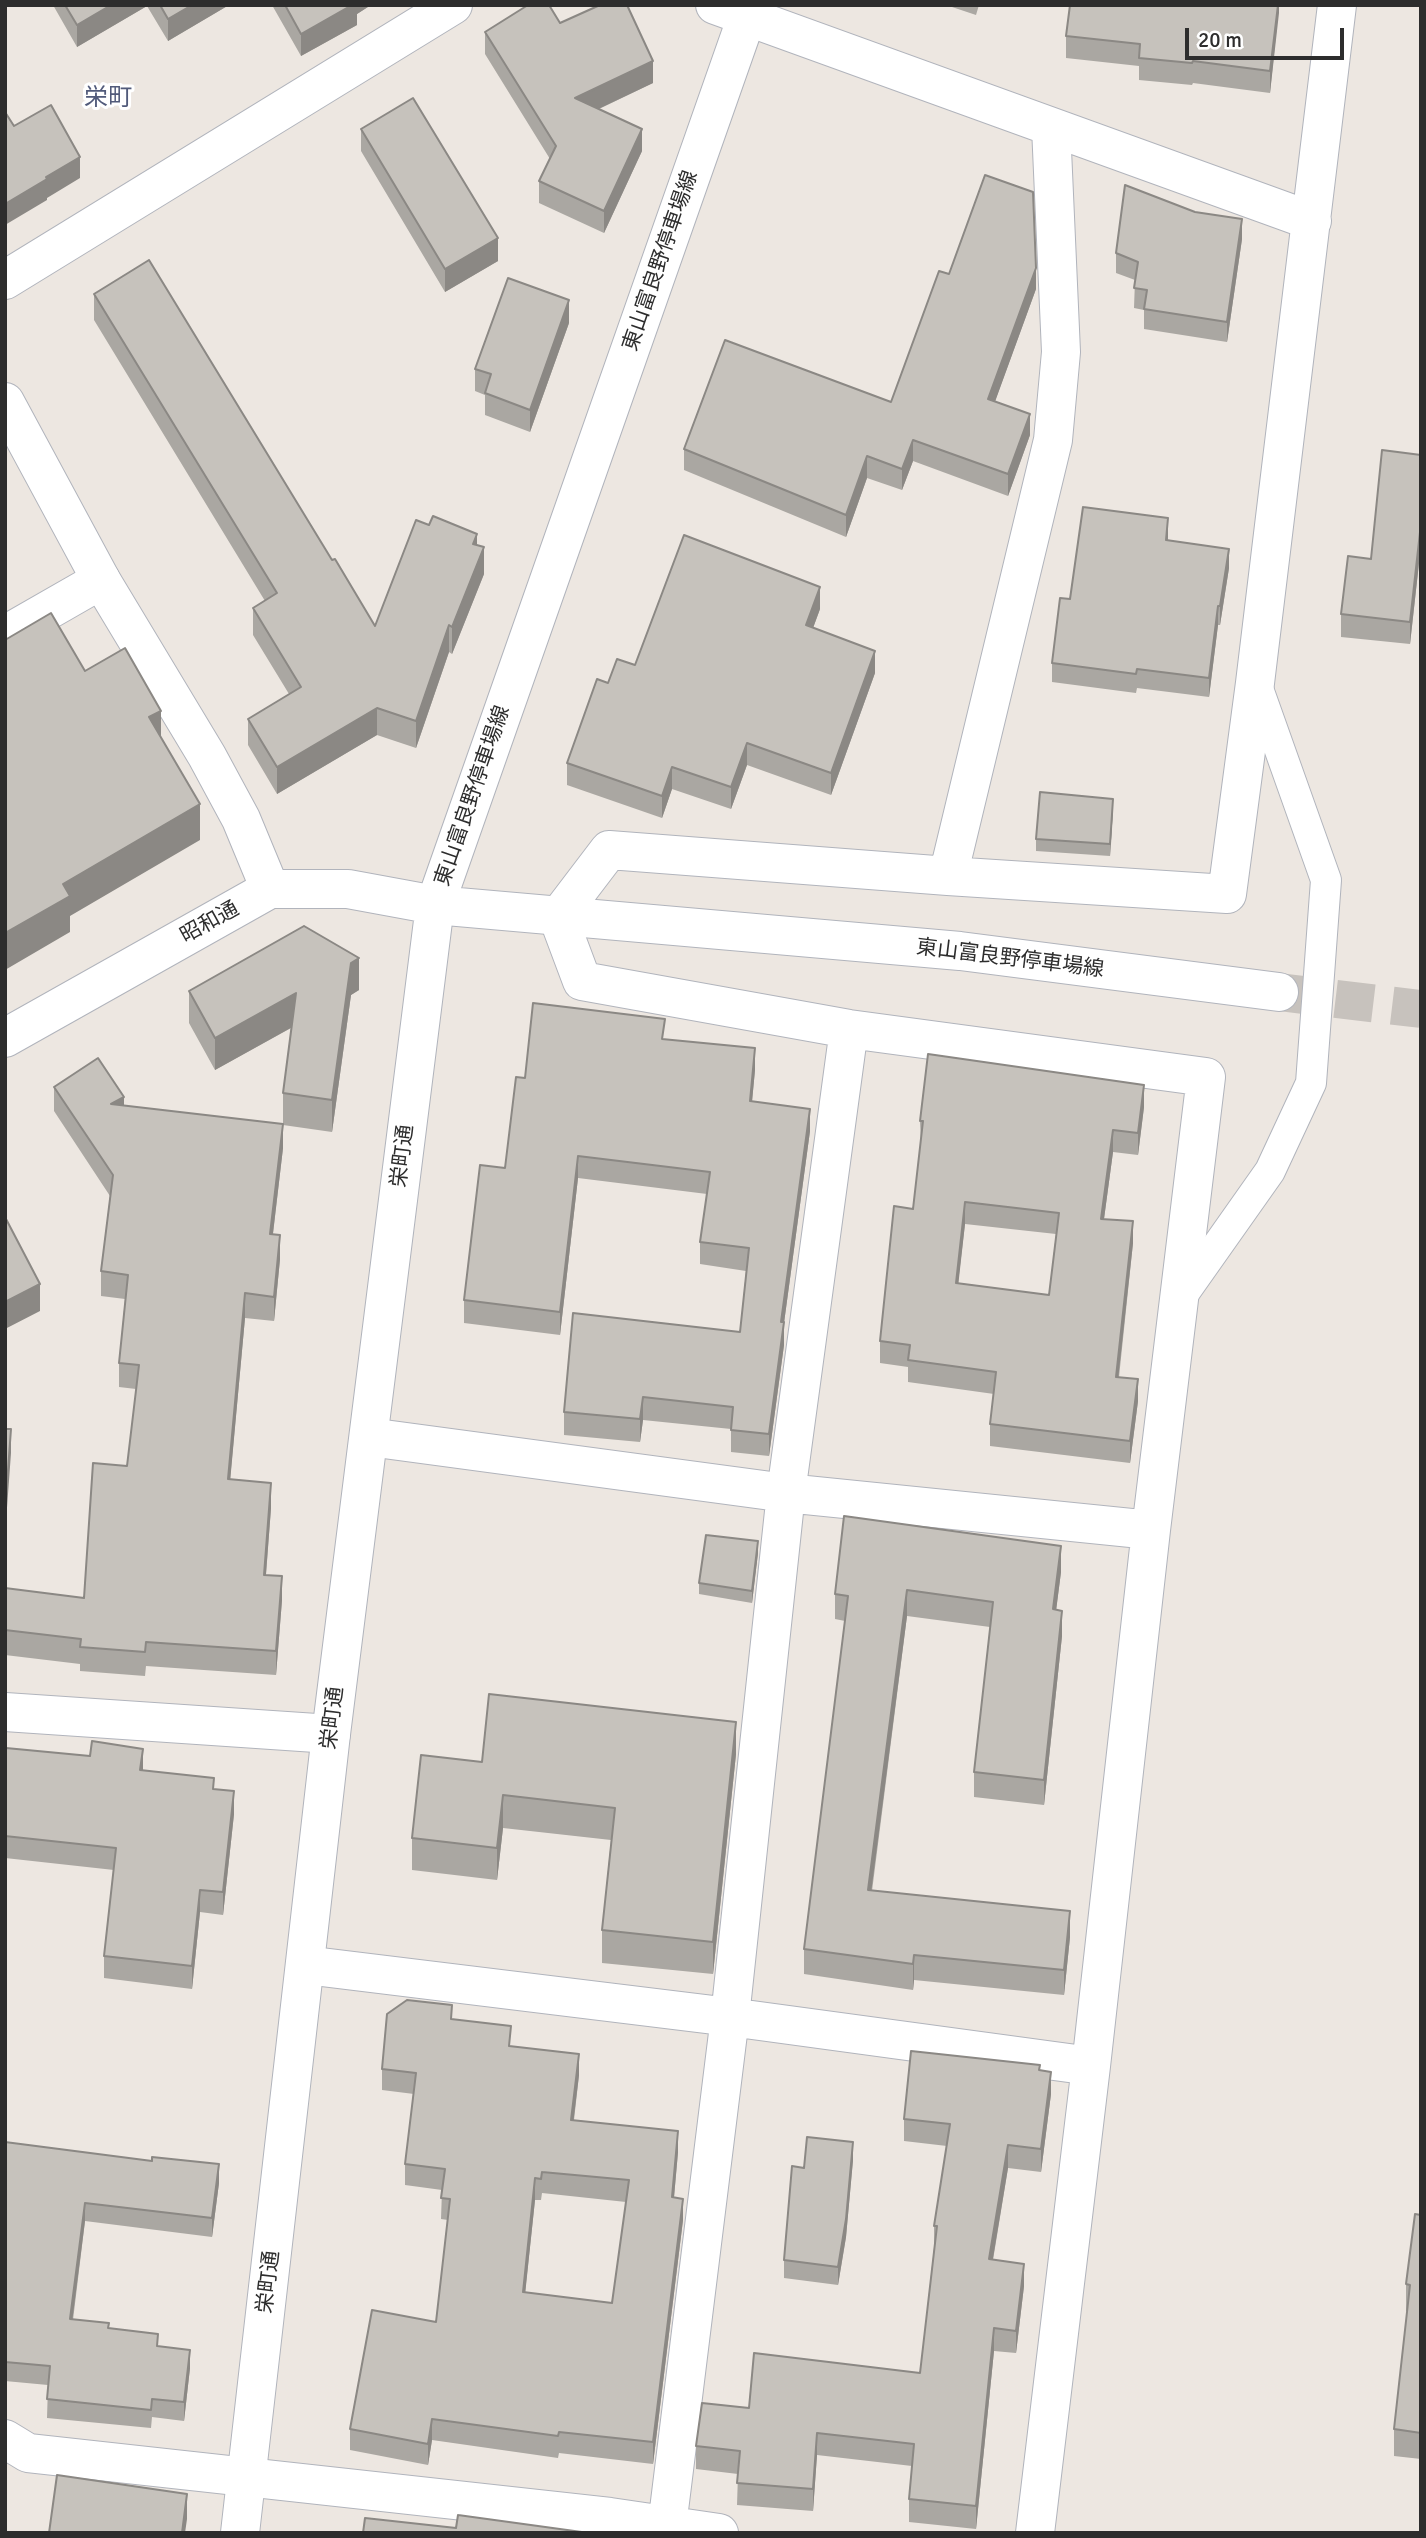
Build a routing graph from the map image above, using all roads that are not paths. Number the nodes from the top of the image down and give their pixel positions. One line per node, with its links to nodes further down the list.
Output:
1 (453, 5): 6 (street)
2 (1337, 5): 5 (street)
3 (738, 10): 4 (street); 13 (street, 東山富良野停車場線)
4 (1051, 127): 5 (street); 11 (street)
5 (1312, 221): 10 (street)
6 (5, 280)
7 (5, 402): 8 (street)
8 (101, 580): 9 (street); 12 (street)
9 (5, 635)
10 (1255, 683): 11 (street); 18 (lane)
11 (948, 876): 14 (street)
12 (270, 889): 13 (street, 昭和通); 17 (street, 昭和通)
13 (435, 905): 14 (street, 東山富良野停車場線); 19 (street, 栄町通)
14 (558, 917): 15 (street, 東山富良野停車場線); 16 (street)
15 (1279, 992)
16 (849, 1029): 18 (street); 20 (street)
17 (5, 1038)
18 (1179, 1300): 21 (street)
19 (369, 1437): 20 (street); 23 (street, 栄町通)
20 (786, 1493): 21 (street); 25 (street)
21 (1151, 1530): 26 (street)
22 (5, 1712): 23 (street)
23 (331, 1734): 24 (street, 栄町通)
24 (305, 1965): 25 (street); 28 (street, 栄町通)
25 (730, 2017): 26 (street); 30 (street)
26 (1091, 2066): 33 (street)
27 (5, 2439): 28 (street)
28 (246, 2478): 29 (street); 31 (street, 栄町通)
29 (610, 2525): 30 (street)
30 (667, 2526): 32 (street)
31 (240, 2533)
32 (719, 2533)
33 (1035, 2533)

